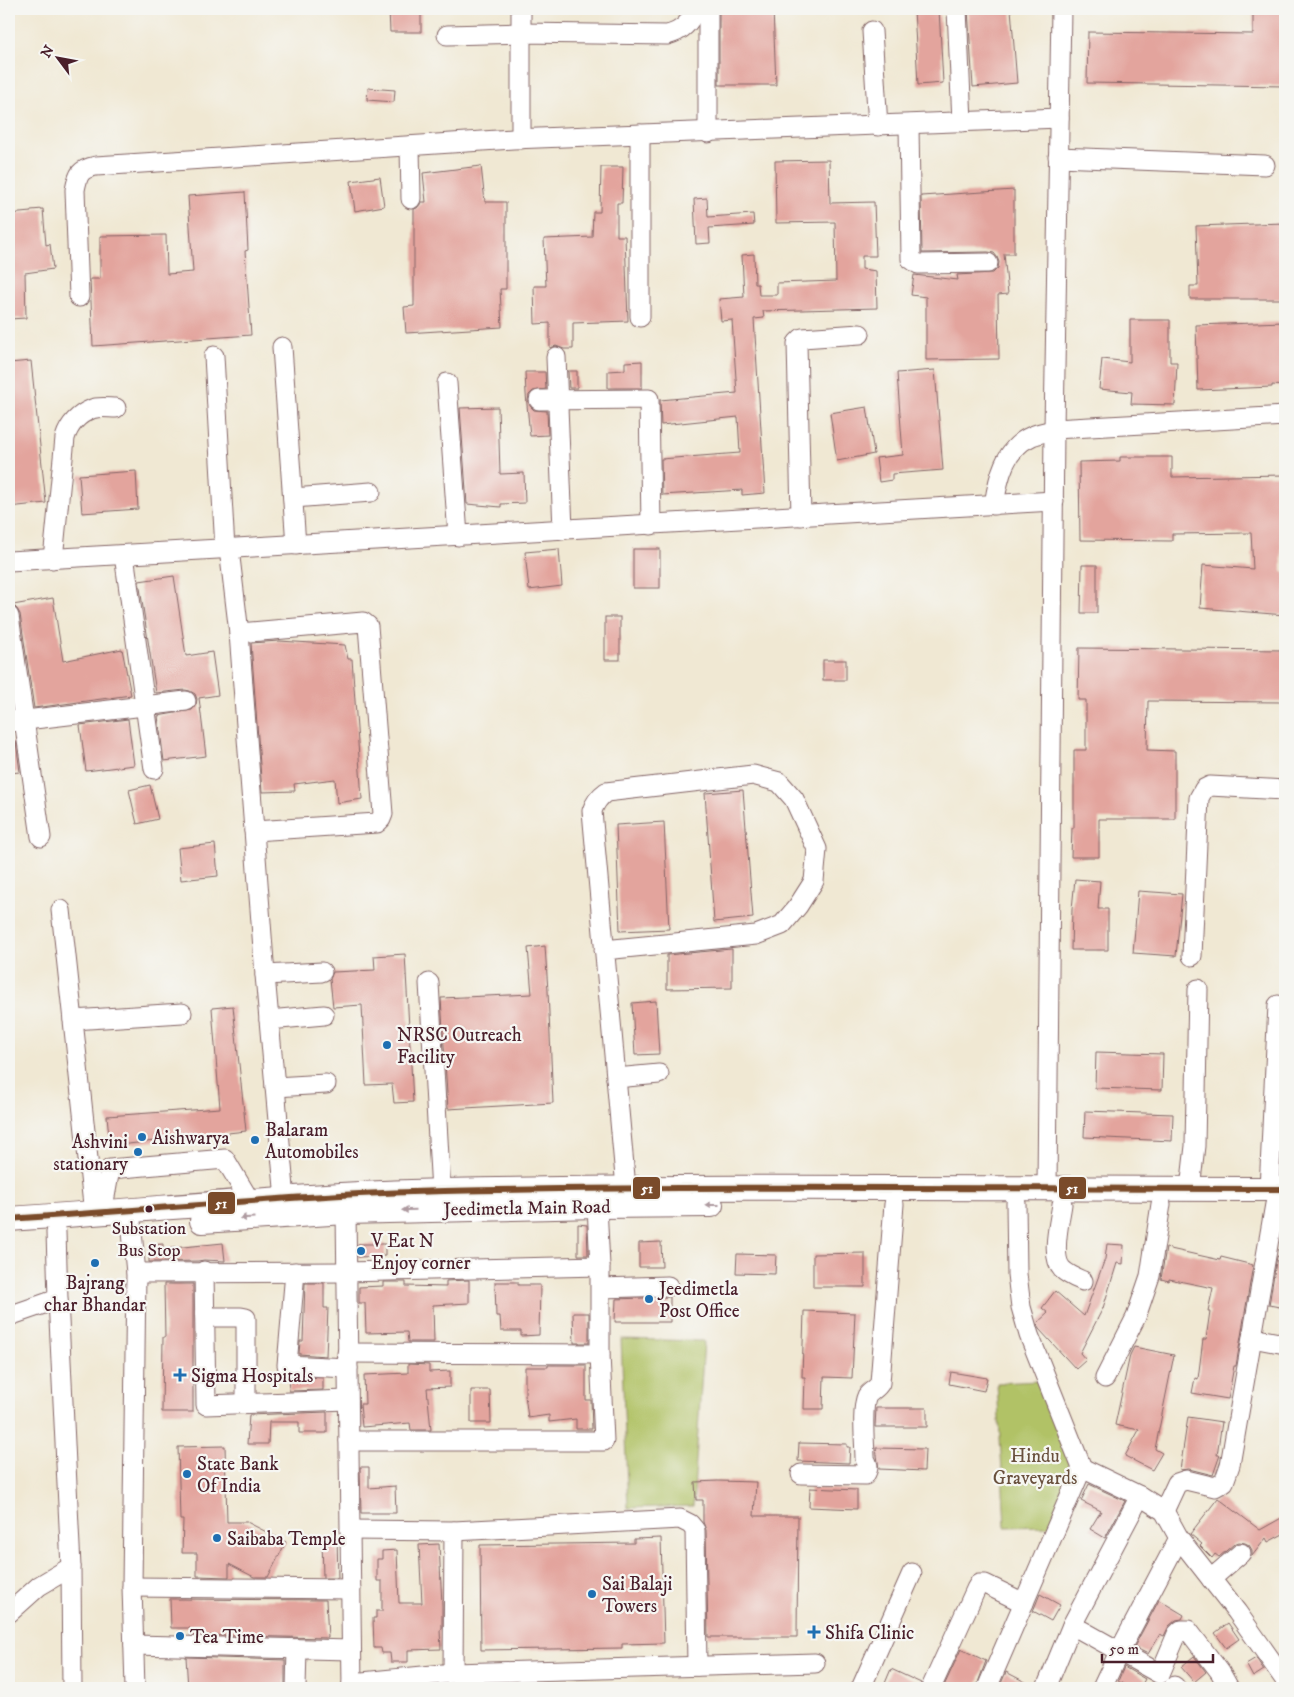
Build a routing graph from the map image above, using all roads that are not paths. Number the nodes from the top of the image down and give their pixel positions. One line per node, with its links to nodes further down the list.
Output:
1 (521, 9): 7 (street)
2 (696, 9): 7 (street)
3 (708, 9): 13 (street)
4 (957, 9): 10 (street)
5 (1061, 9): 9 (street)
6 (872, 31): 12 (street)
7 (522, 34): 8 (street); 15 (street)
8 (447, 35)
9 (1059, 118): 10 (street); 17 (street)
10 (962, 122): 11 (street)
11 (909, 124): 12 (street); 20 (street)
12 (878, 126): 13 (street)
13 (708, 133): 14 (street)
14 (640, 134): 15 (street); 22 (street)
15 (521, 139): 16 (street)
16 (410, 146): 19 (street); 21 (street)
17 (1058, 157): 18 (street); 31 (street)
18 (1265, 165)
19 (411, 199)
20 (988, 262)
21 (79, 297)
22 (640, 317)
23 (860, 334): 36 (street)
24 (282, 347): 33 (street)
25 (214, 356): 41 (street)
26 (556, 356): 28 (street)
27 (447, 383): 39 (street)
28 (549, 400): 37 (street); 38 (street)
29 (116, 408): 43 (street)
30 (1285, 416): 31 (street)
31 (1054, 430): 34 (street); 35 (street)
32 (371, 492): 33 (street)
33 (293, 498): 40 (street)
34 (1054, 501): 35 (street); 73 (street)
35 (994, 505): 36 (street)
36 (801, 516): 37 (street)
37 (651, 524): 38 (street)
38 (563, 530): 39 (street)
39 (458, 536): 40 (street)
40 (296, 545): 41 (street)
41 (227, 549): 42 (street); 46 (street)
42 (124, 555): 43 (street); 48 (street)
43 (53, 559): 44 (street)
44 (9, 561)
45 (9, 616): 49 (street)
46 (239, 633): 52 (street); 52 (street)
47 (186, 701): 48 (street)
48 (145, 706): 49 (street); 50 (street)
49 (17, 721): 53 (street)
50 (154, 769)
51 (1285, 790): 56 (street)
52 (254, 831): 58 (street)
53 (42, 836)
54 (61, 910): 64 (street)
55 (604, 950): 55 (street); 67 (street)
56 (1192, 956)
57 (322, 972): 58 (street)
58 (265, 975): 65 (street)
59 (428, 984): 72 (street)
60 (1198, 989): 71 (street)
61 (1278, 1005): 74 (street)
62 (182, 1013): 64 (street)
63 (324, 1015): 65 (street)
64 (73, 1020): 82 (street)
65 (269, 1020): 69 (street)
66 (659, 1074): 67 (street)
67 (616, 1078): 70 (street)
68 (326, 1084): 69 (street)
69 (275, 1087): 75 (street)
70 (626, 1188): 72 (main road, Jeedimetla Main Road); 73 (main road, Jeedimetla Main Road)
71 (1190, 1189): 73 (main road, Jeedimetla Main Road); 74 (main road, Jeedimetla Main Road)
72 (441, 1191): 75 (main road, Jeedimetla Main Road)
73 (1055, 1196): 77 (main road, Jeedimetla Main Road); 79 (main road, Jeedimetla Main Road); 92 (street)
74 (1279, 1197): 79 (main road, Jeedimetla Main Road); 98 (street)
75 (285, 1199): 76 (main road, Jeedimetla Main Road)
76 (250, 1201): 82 (street); 84 (main road, Jeedimetla Main Road)
77 (1016, 1203): 78 (main road, Jeedimetla Main Road); 106 (street)
78 (894, 1204): 80 (main road, Jeedimetla Main Road, one-way to 80); 107 (street)
79 (1161, 1204): 102 (street)
80 (597, 1206): 81 (main road, Jeedimetla Main Road, one-way to 81); 87 (street)
81 (346, 1212): 84 (main road, Jeedimetla Main Road, one-way to 84); 90 (street)
82 (98, 1213): 83 (main road, Jeedimetla Main Road); 84 (main road, Jeedimetla Main Road)
83 (9, 1218)
84 (131, 1218): 85 (main road, Jeedimetla Main Road); 91 (street)
85 (56, 1232): 86 (main road, Jeedimetla Main Road); 95 (street)
86 (9, 1235)
87 (600, 1266): 90 (street); 94 (street)
88 (204, 1272): 89 (street); 91 (street); 97 (street)
89 (295, 1272): 90 (street); 101 (street)
90 (346, 1272): 101 (street)
91 (136, 1273): 117 (street)
92 (1083, 1281)
93 (668, 1286): 94 (street)
94 (601, 1288): 100 (street)
95 (58, 1299): 96 (street); 114 (street)
96 (9, 1316)
97 (205, 1317): 104 (street); 104 (street)
98 (1252, 1338): 99 (street); 109 (street)
99 (1285, 1344)
100 (600, 1354): 101 (street); 105 (street)
101 (348, 1360): 103 (street)
102 (1105, 1378)
103 (348, 1400): 104 (street); 105 (street)
104 (246, 1403)
105 (349, 1441): 110 (street)
106 (1082, 1468): 108 (street); 119 (street)
107 (801, 1474)
108 (1140, 1496): 109 (street); 121 (street)
109 (1164, 1511): 112 (street)
110 (350, 1530): 111 (street); 118 (street)
111 (454, 1531): 127 (street); 128 (street)
112 (1179, 1538): 116 (street); 125 (street)
113 (1241, 1554): 116 (street)
114 (71, 1567): 120 (street); 131 (street)
115 (912, 1573): 134 (street)
116 (1211, 1579): 129 (street)
117 (132, 1587): 118 (street); 122 (street)
118 (350, 1589): 124 (street)
119 (1024, 1603): 135 (street); 136 (street)
120 (9, 1613)
121 (1072, 1625): 125 (street); 137 (street)
122 (134, 1645): 123 (street); 132 (street)
123 (297, 1649): 124 (street); 133 (street)
124 (351, 1650): 130 (street)
125 (1119, 1652): 138 (street); 139 (street)
126 (815, 1663): 127 (street)
127 (696, 1666): 128 (street)
128 (453, 1673): 130 (street)
129 (1285, 1680)
130 (352, 1685)
131 (72, 1688)
132 (135, 1688)
133 (296, 1688)
134 (861, 1688)
135 (931, 1688)
136 (987, 1688)
137 (1046, 1688)
138 (1102, 1688)
139 (1229, 1688)

